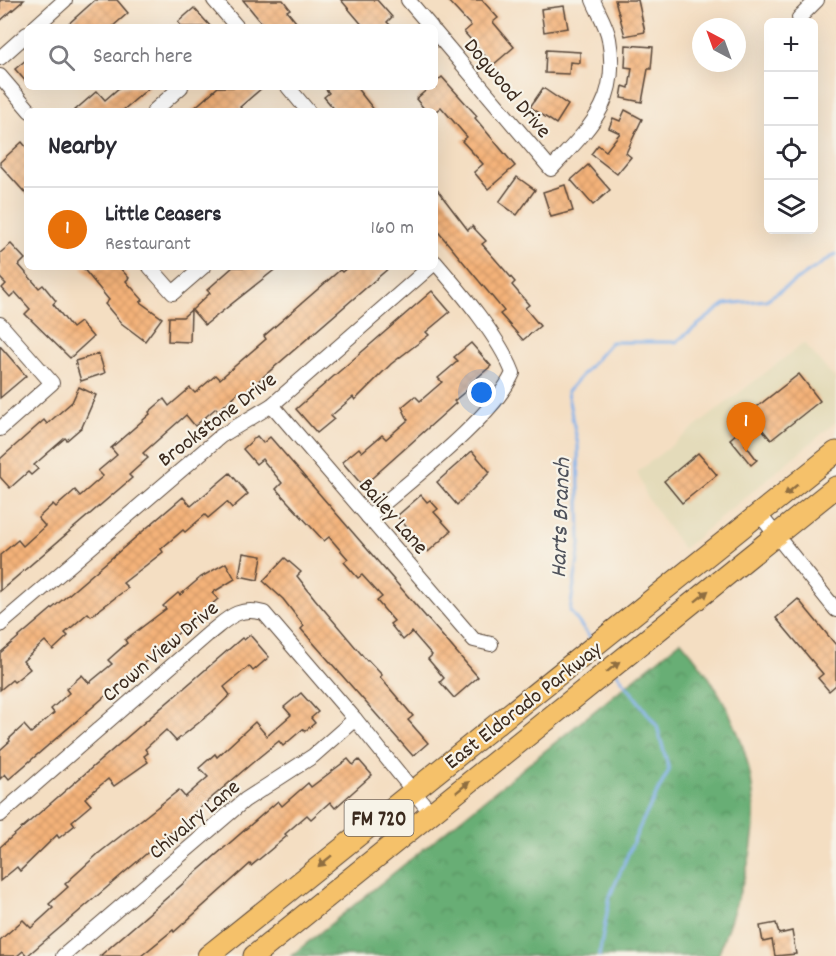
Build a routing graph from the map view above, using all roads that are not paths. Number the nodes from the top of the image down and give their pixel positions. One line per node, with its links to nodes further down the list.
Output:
1 (65, 0): 7 (street)
2 (214, 0): 8 (street)
3 (408, 0): 9 (street)
4 (593, 0): 10 (street, Dogwood Drive)
5 (817, 0): 6 (street)
6 (799, 18)
7 (38, 24)
8 (234, 24)
9 (428, 24)
10 (438, 36)
11 (24, 37): 12 (street)
12 (0, 58)
13 (0, 76): 16 (street)
14 (178, 90): 17 (street)
15 (290, 90): 18 (street)
16 (27, 108)
17 (158, 108)
18 (306, 108)
19 (438, 266): 29 (street)
20 (153, 270): 21 (street)
21 (200, 270)
22 (427, 270): 24 (street, Brookstone Drive)
23 (0, 324): 25 (street)
24 (272, 405): 29 (street, Bailey Lane); 32 (street, Brookstone Drive)
25 (0, 429)
26 (836, 452): 28 (main road, East Eldorado Parkway / FM 720, one-way to 28)
27 (836, 487): 30 (main road, East Eldorado Parkway / FM 720)
28 (760, 515): 30 (street); 35 (main road, East Eldorado Parkway / FM 720)
29 (368, 516): 33 (street, Bailey Lane)
30 (776, 535): 31 (street); 36 (main road, East Eldorado Parkway / FM 720, one-way to 30)
31 (836, 610)
32 (0, 625)
33 (491, 644)
34 (355, 719): 35 (street, Crown View Drive); 37 (street, Crown View Drive); 38 (street, Chivalry Lane)
35 (412, 791): 36 (street, Crown View Drive); 39 (main road, East Eldorado Parkway / FM 720, one-way to 39)
36 (431, 813): 40 (main road, East Eldorado Parkway / FM 720)
37 (0, 815)
38 (63, 956)
39 (208, 956)
40 (254, 956)

